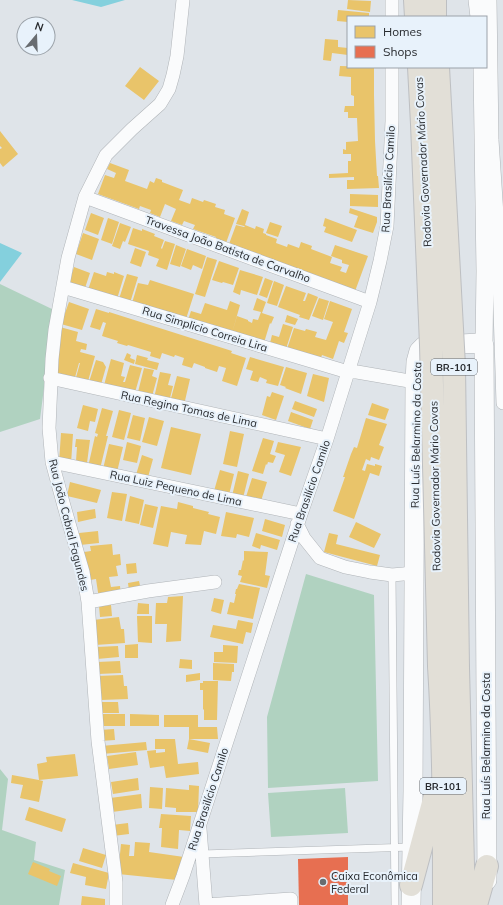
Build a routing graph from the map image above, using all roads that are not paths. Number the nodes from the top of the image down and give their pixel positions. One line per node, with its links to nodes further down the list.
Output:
1 (183, 0): 16 (street, Rua João Cabral Fagundes)
2 (392, 0): 7 (street)
3 (415, 0): 8 (highway)
4 (435, 0): 9 (highway)
5 (477, 0): 10 (street)
6 (490, 0): 15 (street)
7 (392, 16)
8 (416, 16)
9 (436, 16)
10 (479, 16)
11 (392, 68): 18 (street, Rua Brasilício Camilo)
12 (419, 68): 32 (highway, Rodovia Governador Mário Covas / BR-101, bridge)
13 (438, 68): 32 (highway, Rodovia Governador Mário Covas / BR-101, bridge)
14 (482, 68): 19 (street)
15 (497, 111): 19 (street)
16 (85, 197): 17 (street, Rua João Cabral Fagundes); 18 (street, Travessa João Batista de Carvalho)
17 (63, 287): 21 (street, Rua Simplicio Correia Lira); 22 (street, Rua João Cabral Fagundes)
18 (370, 302): 21 (street, Rua Brasilício Camilo)
19 (496, 319): 20 (street)
20 (496, 347): 23 (main road, Rua Luís Belarmino da Costa); 24 (street); 37 (main road, Rua Luís Belarmino da Costa)
21 (348, 372): 23 (street, Rua Simplicio Correia Lira); 25 (street, Rua Brasilício Camilo)
22 (50, 378): 25 (street, Rua Regina Tomas de Lima); 26 (street, Rua João Cabral Fagundes)
23 (415, 382): 28 (main road, Rua Luís Belarmino da Costa)
24 (503, 403)
25 (327, 439): 27 (street, Rua Brasilício Camilo)
26 (52, 462): 27 (street, Rua Luiz Pequeno de Lima); 31 (street, Rua João Cabral Fagundes)
27 (299, 519): 29 (street); 34 (street, Rua Brasilício Camilo)
28 (414, 573): 29 (street); 35 (main road, Rua Luís Belarmino da Costa)
29 (392, 575): 35 (lane)
30 (214, 582): 31 (street)
31 (88, 602): 39 (street, Rua João Cabral Fagundes)
32 (448, 667): 33 (highway, Rodovia Governador Mário Covas / BR-101); 45 (highway, Rodovia Governador Mário Covas / BR-101)
33 (443, 766): 38 (highway); 44 (highway, Rodovia Governador Mário Covas / BR-101)
34 (200, 823): 36 (street); 40 (street, Rua Brasilício Camilo)
35 (403, 847): 36 (lane); 38 (main road, Rua Luís Belarmino da Costa); 43 (lane)
36 (202, 854): 41 (street)
37 (487, 866): 46 (highway); 47 (main road, Rua Luís Belarmino da Costa)
38 (411, 895)
39 (116, 905)
40 (172, 905)
41 (206, 905): 42 (street)
42 (291, 905)
43 (395, 905)
44 (444, 905)
45 (464, 905)
46 (476, 905)
47 (487, 905)

